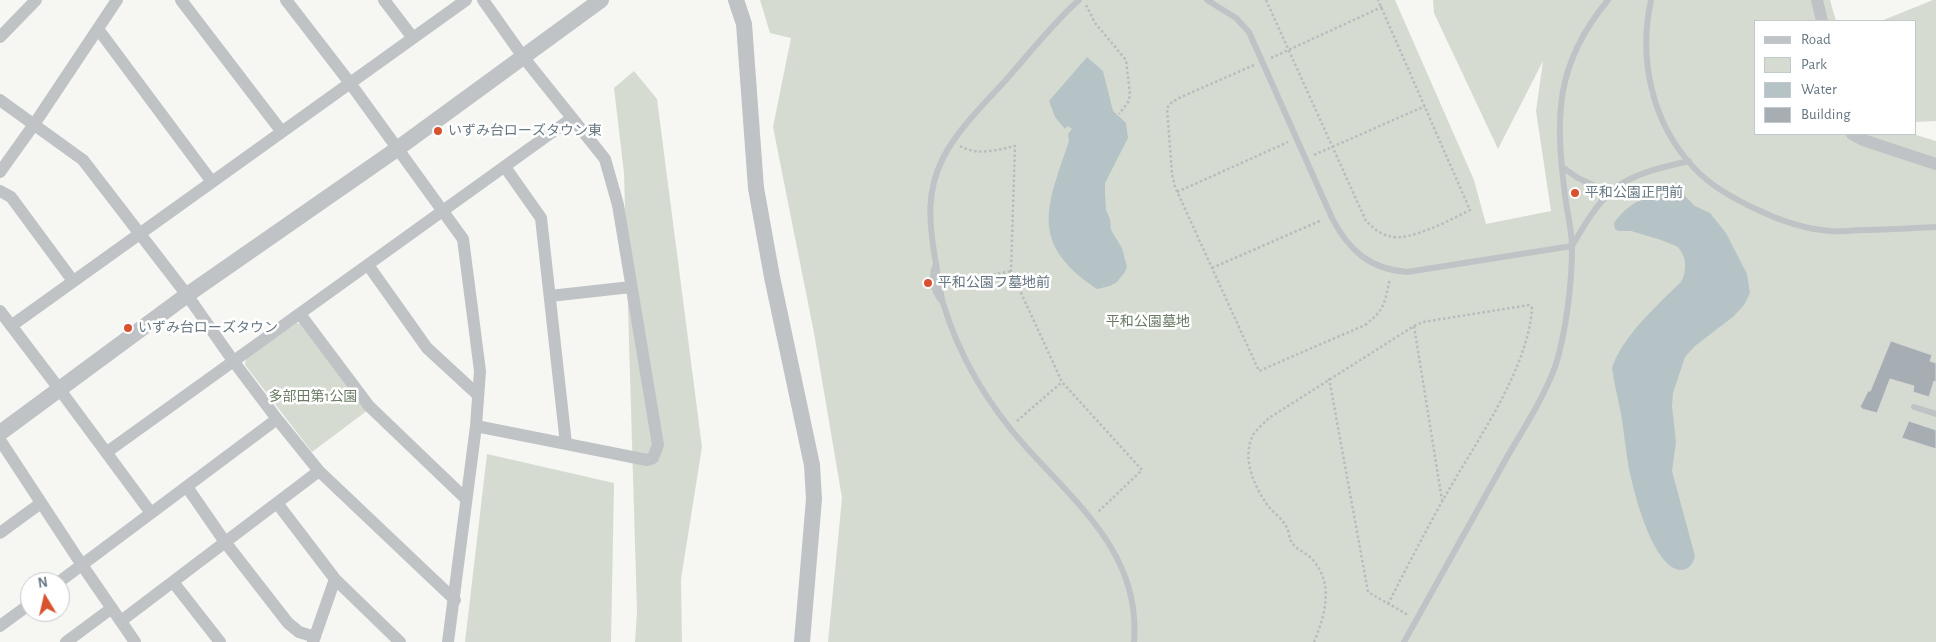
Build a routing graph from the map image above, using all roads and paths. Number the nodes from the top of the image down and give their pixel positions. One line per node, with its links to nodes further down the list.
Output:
1 (36, 0): 20 (street)
2 (117, 0): 19 (street)
3 (181, 0): 31 (street)
4 (286, 0): 25 (street)
5 (384, 0): 21 (street)
6 (466, 0): 21 (street)
7 (483, 0): 23 (street)
8 (601, 0): 23 (street)
9 (736, 0): 108 (street)
10 (1080, 0): 28 (path); 34 (lane)
11 (1207, 0): 24 (lane)
12 (1266, 0): 22 (path)
13 (1378, 0): 27 (path)
14 (1608, 0): 41 (lane)
15 (1651, 0): 38 (lane)
16 (1817, 0): 18 (street)
17 (1384, 6): 22 (path)
18 (1822, 20)
19 (98, 28): 30 (street); 43 (street)
20 (0, 37)
21 (413, 38): 25 (street)
22 (1289, 50): 24 (path); 35 (path)
23 (524, 58): 29 (street); 36 (street)
24 (1263, 62): 33 (lane); 45 (path)
25 (350, 84): 31 (street); 36 (street)
26 (0, 100): 30 (street)
27 (1425, 106): 35 (path); 35 (path)
28 (1119, 114)
29 (572, 118): 40 (street); 59 (street)
30 (35, 124): 42 (street); 50 (street)
31 (282, 132): 43 (street)
32 (1854, 135): 39 (street)
33 (1297, 138): 37 (lane); 45 (path)
34 (953, 142): 52 (lane); 55 (path)
35 (1332, 147): 37 (path)
36 (397, 149): 47 (street); 60 (street)
37 (1306, 158): 48 (lane)
38 (1689, 161): 46 (lane); 49 (lane)
39 (1936, 164)
40 (505, 167): 47 (street); 61 (street)
41 (1562, 167): 46 (lane); 51 (lane)
42 (0, 172)
43 (212, 182): 50 (street)
44 (0, 191): 57 (street)
45 (1177, 192): 54 (path)
46 (1608, 192): 51 (lane)
47 (443, 211): 53 (street); 71 (street)
48 (1331, 216): 54 (path); 56 (lane)
49 (1936, 227)
50 (140, 234): 57 (street); 60 (street)
51 (1572, 246): 56 (lane); 99 (lane)
52 (936, 264): 58 (lane); 62 (lane)
53 (368, 265): 64 (street); 71 (street)
54 (1212, 268): 56 (path)
55 (1011, 271): 58 (path); 69 (path)
56 (1392, 271)
57 (74, 281): 65 (street)
58 (940, 286): 62 (lane)
59 (632, 287): 61 (street); 79 (street)
60 (187, 294): 67 (street); 70 (street)
61 (550, 296): 79 (street)
62 (943, 302): 76 (lane)
63 (0, 312): 65 (street)
64 (300, 314): 67 (street); 83 (street)
65 (11, 326): 70 (street)
66 (1414, 326): 68 (path); 84 (path); 84 (path)
67 (234, 362): 74 (street); 80 (street)
68 (1330, 378): 96 (path); 110 (path)
69 (1062, 382): 76 (path); 88 (path)
70 (60, 390): 77 (street); 80 (street)
71 (478, 395): 75 (street)
72 (1914, 407): 73 (lane)
73 (1936, 414)
74 (277, 419): 81 (street); 82 (street)
75 (476, 426): 79 (street); 83 (street)
76 (1009, 428): 88 (lane)
77 (0, 433)
78 (0, 440): 85 (street)
79 (566, 444)
80 (107, 452): 87 (street)
81 (319, 471): 86 (street); 95 (street)
82 (187, 487): 87 (street); 90 (street)
83 (466, 499): 95 (street)
84 (1442, 500): 96 (path)
85 (41, 503): 89 (street); 91 (street)
86 (277, 503): 90 (street); 93 (street)
87 (151, 513): 91 (street)
88 (1091, 518): 109 (lane)
89 (0, 533)
90 (225, 542): 94 (street); 102 (street)
91 (82, 565): 92 (street); 97 (street)
92 (70, 574)
93 (335, 579): 102 (street); 106 (street)
94 (173, 582): 100 (street); 105 (street)
95 (455, 600): 107 (street)
96 (1388, 604): 99 (path)
97 (112, 608): 100 (street); 103 (street)
98 (20, 611): 101 (street)
99 (1416, 619): 111 (lane)
100 (121, 621): 104 (street)
101 (0, 626)
102 (314, 640)
103 (66, 642)
104 (135, 642)
105 (220, 642)
106 (400, 642)
107 (448, 642)
108 (802, 642)
109 (1134, 642)
110 (1314, 642)
111 (1404, 642)

